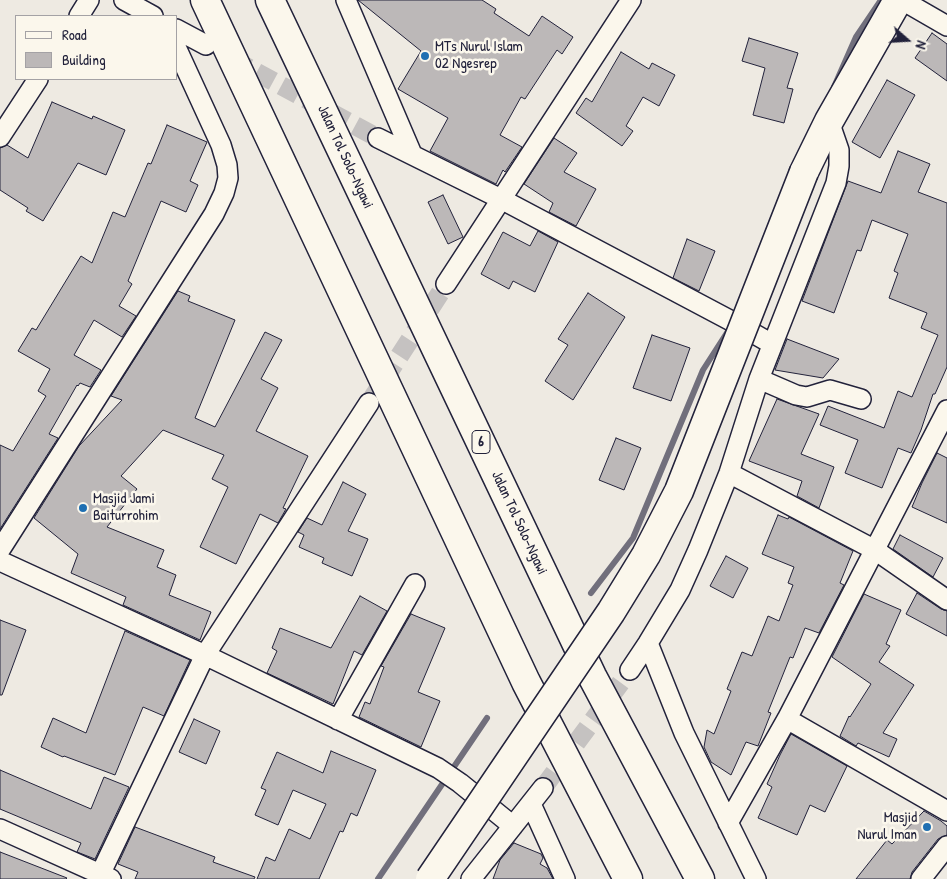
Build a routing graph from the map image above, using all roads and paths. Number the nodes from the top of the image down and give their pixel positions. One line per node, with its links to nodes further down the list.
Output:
1 (89, 0): 9 (street)
2 (124, 0): 10 (street)
3 (205, 0): 49 (main road)
4 (270, 0): 50 (main road, Jalan Tol Solo–Ngawi / 6)
5 (346, 0): 19 (street)
6 (631, 0): 20 (street)
7 (898, 0): 16 (main road)
8 (902, 0): 11 (street)
9 (80, 15)
10 (151, 15)
11 (947, 26)
12 (178, 30): 13 (street)
13 (206, 46)
14 (178, 50): 28 (street)
15 (37, 80): 17 (street)
16 (829, 121): 22 (street); 46 (main road, bridge)
17 (0, 137)
18 (378, 138): 19 (street)
19 (412, 154): 20 (street)
20 (502, 199): 21 (street); 22 (street)
21 (446, 284)
22 (772, 344): 23 (street)
23 (759, 378): 24 (street); 27 (street)
24 (861, 399)
25 (369, 403): 34 (street)
26 (947, 410): 29 (street)
27 (729, 473): 29 (street); 33 (street)
28 (0, 550)
29 (875, 550): 32 (street); 36 (street)
30 (0, 561): 34 (street)
31 (415, 584): 37 (street)
32 (947, 600)
33 (648, 643): 35 (street); 41 (street)
34 (205, 655): 37 (street); 45 (street)
35 (630, 670)
36 (787, 719): 40 (street); 41 (street)
37 (338, 720): 42 (street)
38 (543, 788): 39 (street)
39 (530, 804): 42 (street); 48 (street)
40 (947, 811)
41 (728, 824): 51 (street)
42 (513, 826): 47 (street)
43 (0, 829): 45 (street)
44 (947, 846): 52 (street)
45 (104, 877)
46 (430, 879)
47 (471, 879)
48 (565, 879)
49 (628, 879)
50 (700, 879)
51 (756, 879)
52 (921, 879)

